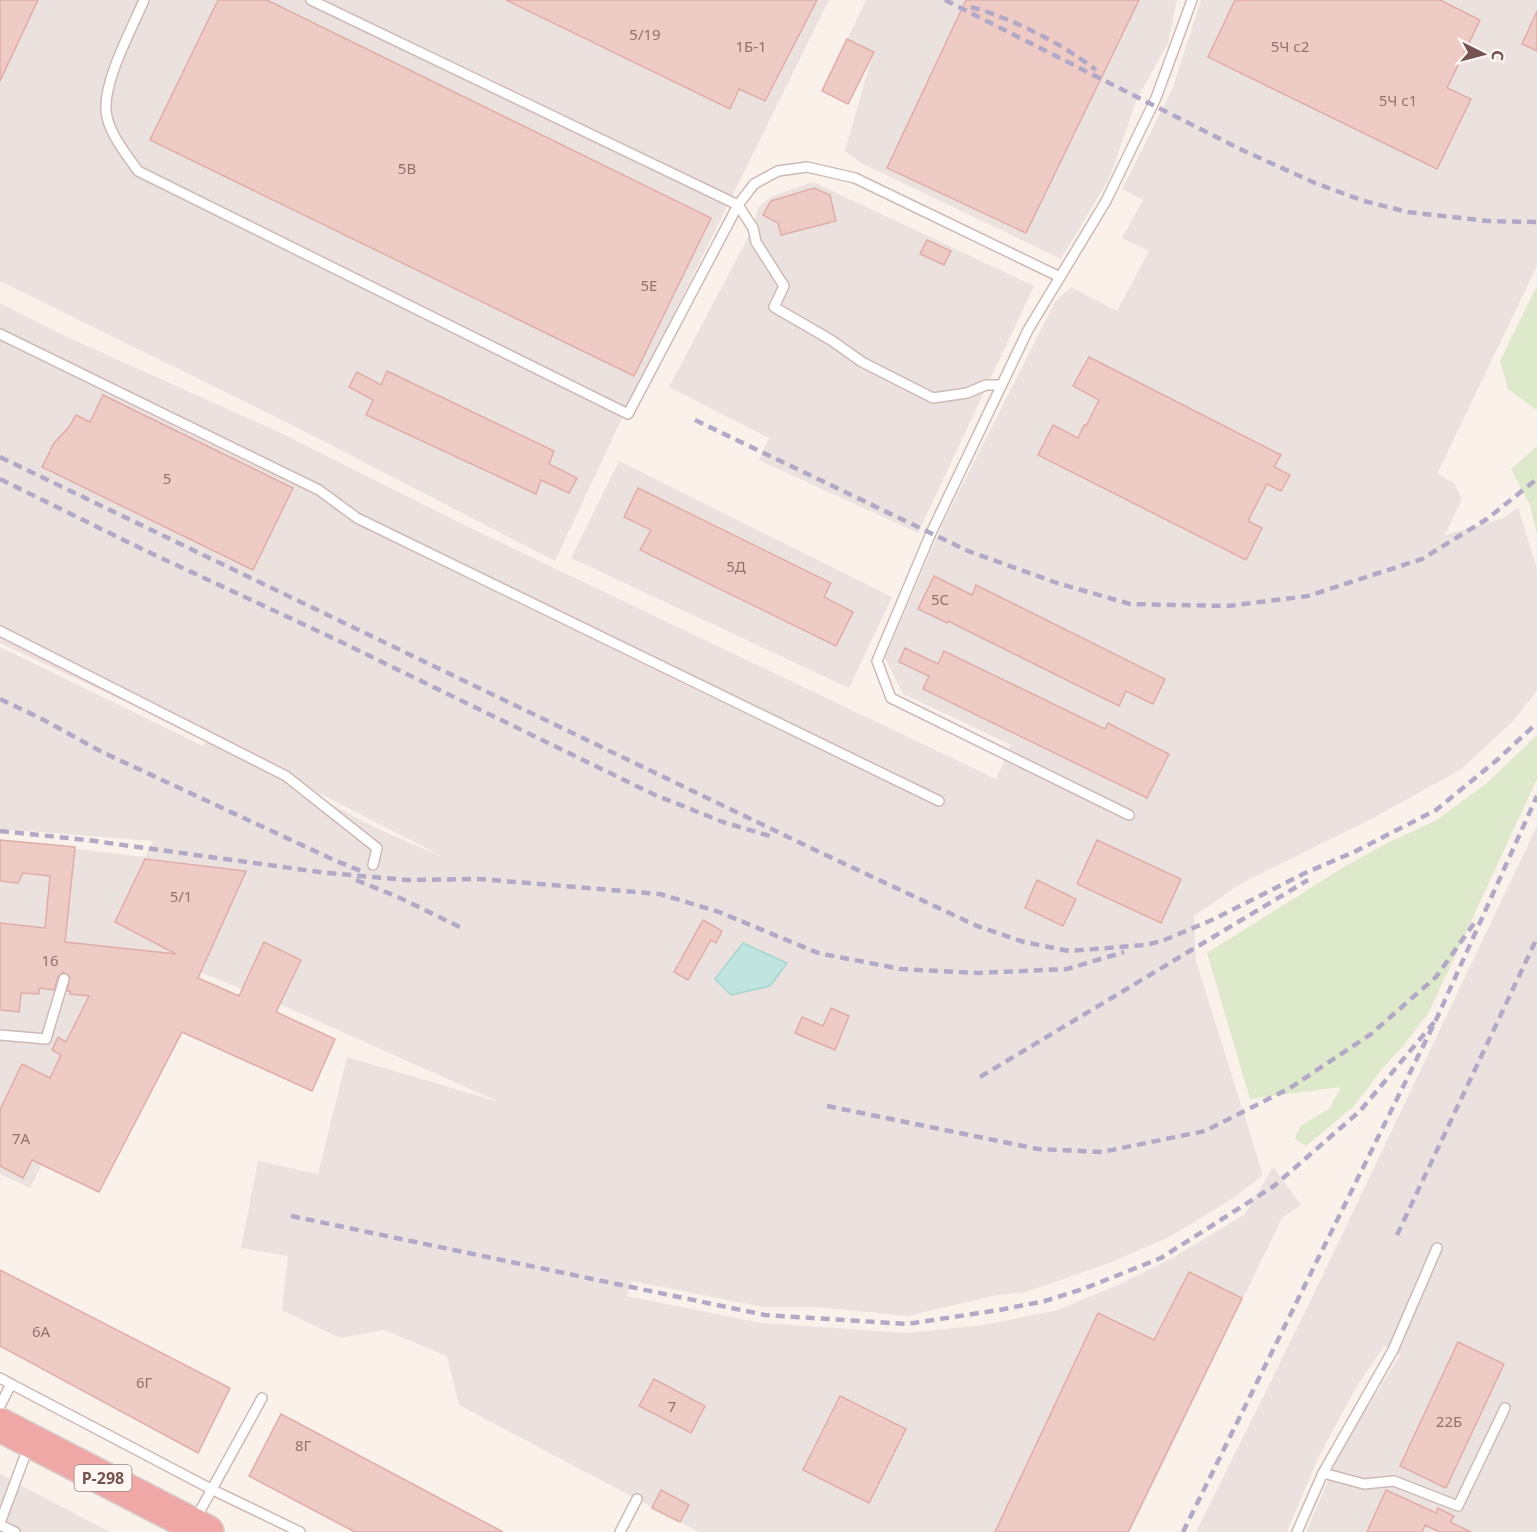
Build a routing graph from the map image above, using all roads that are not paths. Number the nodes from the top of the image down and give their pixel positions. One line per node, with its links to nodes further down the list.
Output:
1 (144, 0): 4 (lane)
2 (311, 0): 4 (lane)
3 (1192, 0): 5 (lane)
4 (738, 206): 5 (lane); 7 (lane)
5 (1060, 277): 7 (lane)
6 (0, 334): 9 (lane)
7 (1001, 386): 10 (lane)
8 (0, 631): 11 (lane)
9 (939, 801)
10 (1129, 815)
11 (373, 865)
12 (64, 979): 13 (lane)
13 (0, 1035)
14 (1437, 1248): 20 (lane)
15 (0, 1378): 16 (lane)
16 (11, 1384): 19 (lane); 21 (lane)
17 (262, 1398): 21 (lane)
18 (1505, 1408): 20 (lane)
19 (8, 1426): 23 (lane); 24 (highway, Р-298)
20 (1323, 1473): 28 (lane)
21 (212, 1489): 24 (lane); 26 (lane)
22 (637, 1499): 27 (lane)
23 (0, 1524): 25 (lane)
24 (199, 1528)
25 (15, 1532)
26 (300, 1532)
27 (620, 1532)
28 (1297, 1532)

